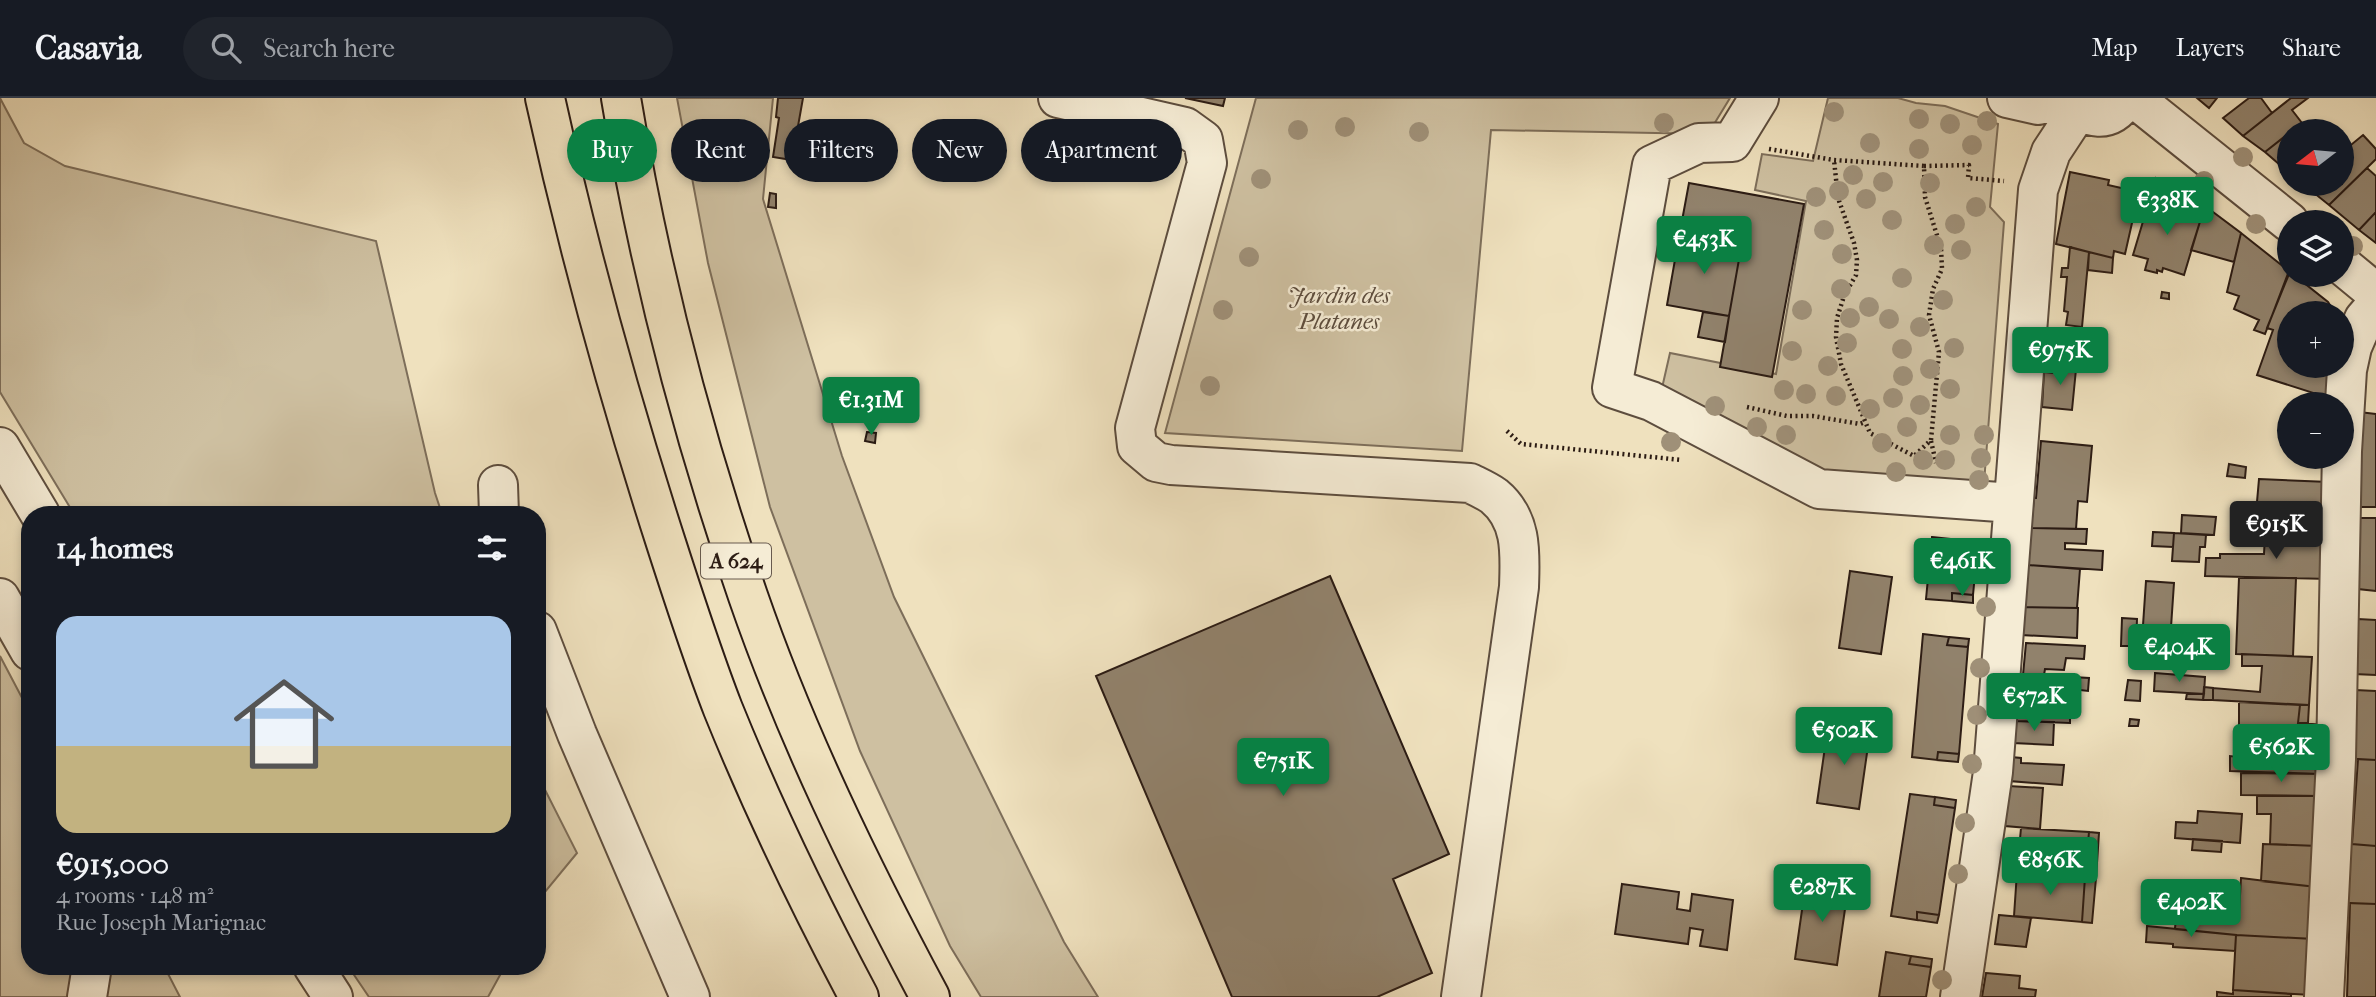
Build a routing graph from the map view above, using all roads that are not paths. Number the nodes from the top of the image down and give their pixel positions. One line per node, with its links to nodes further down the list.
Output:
1 (545, 98): 24 (highway, A 624)
2 (621, 98): 25 (highway, A 624)
3 (1058, 98): 26 (street)
4 (1759, 98): 14 (street)
5 (2007, 98): 8 (street)
6 (2127, 98): 8 (street)
7 (2134, 98): 9 (street)
8 (2073, 104): 14 (street)
9 (2277, 212)
10 (2354, 275): 11 (street)
11 (2376, 293)
12 (2376, 304): 28 (street)
13 (0, 447): 15 (street)
14 (2013, 503): 27 (street)
15 (35, 506)
16 (0, 598): 17 (street)
17 (21, 635)
18 (546, 654): 23 (street)
19 (91, 975): 21 (street)
20 (319, 975): 22 (street)
21 (87, 997)
22 (333, 997)
23 (690, 997)
24 (859, 997)
25 (930, 997)
26 (1461, 997)
27 (1960, 997)
28 (2324, 997)

